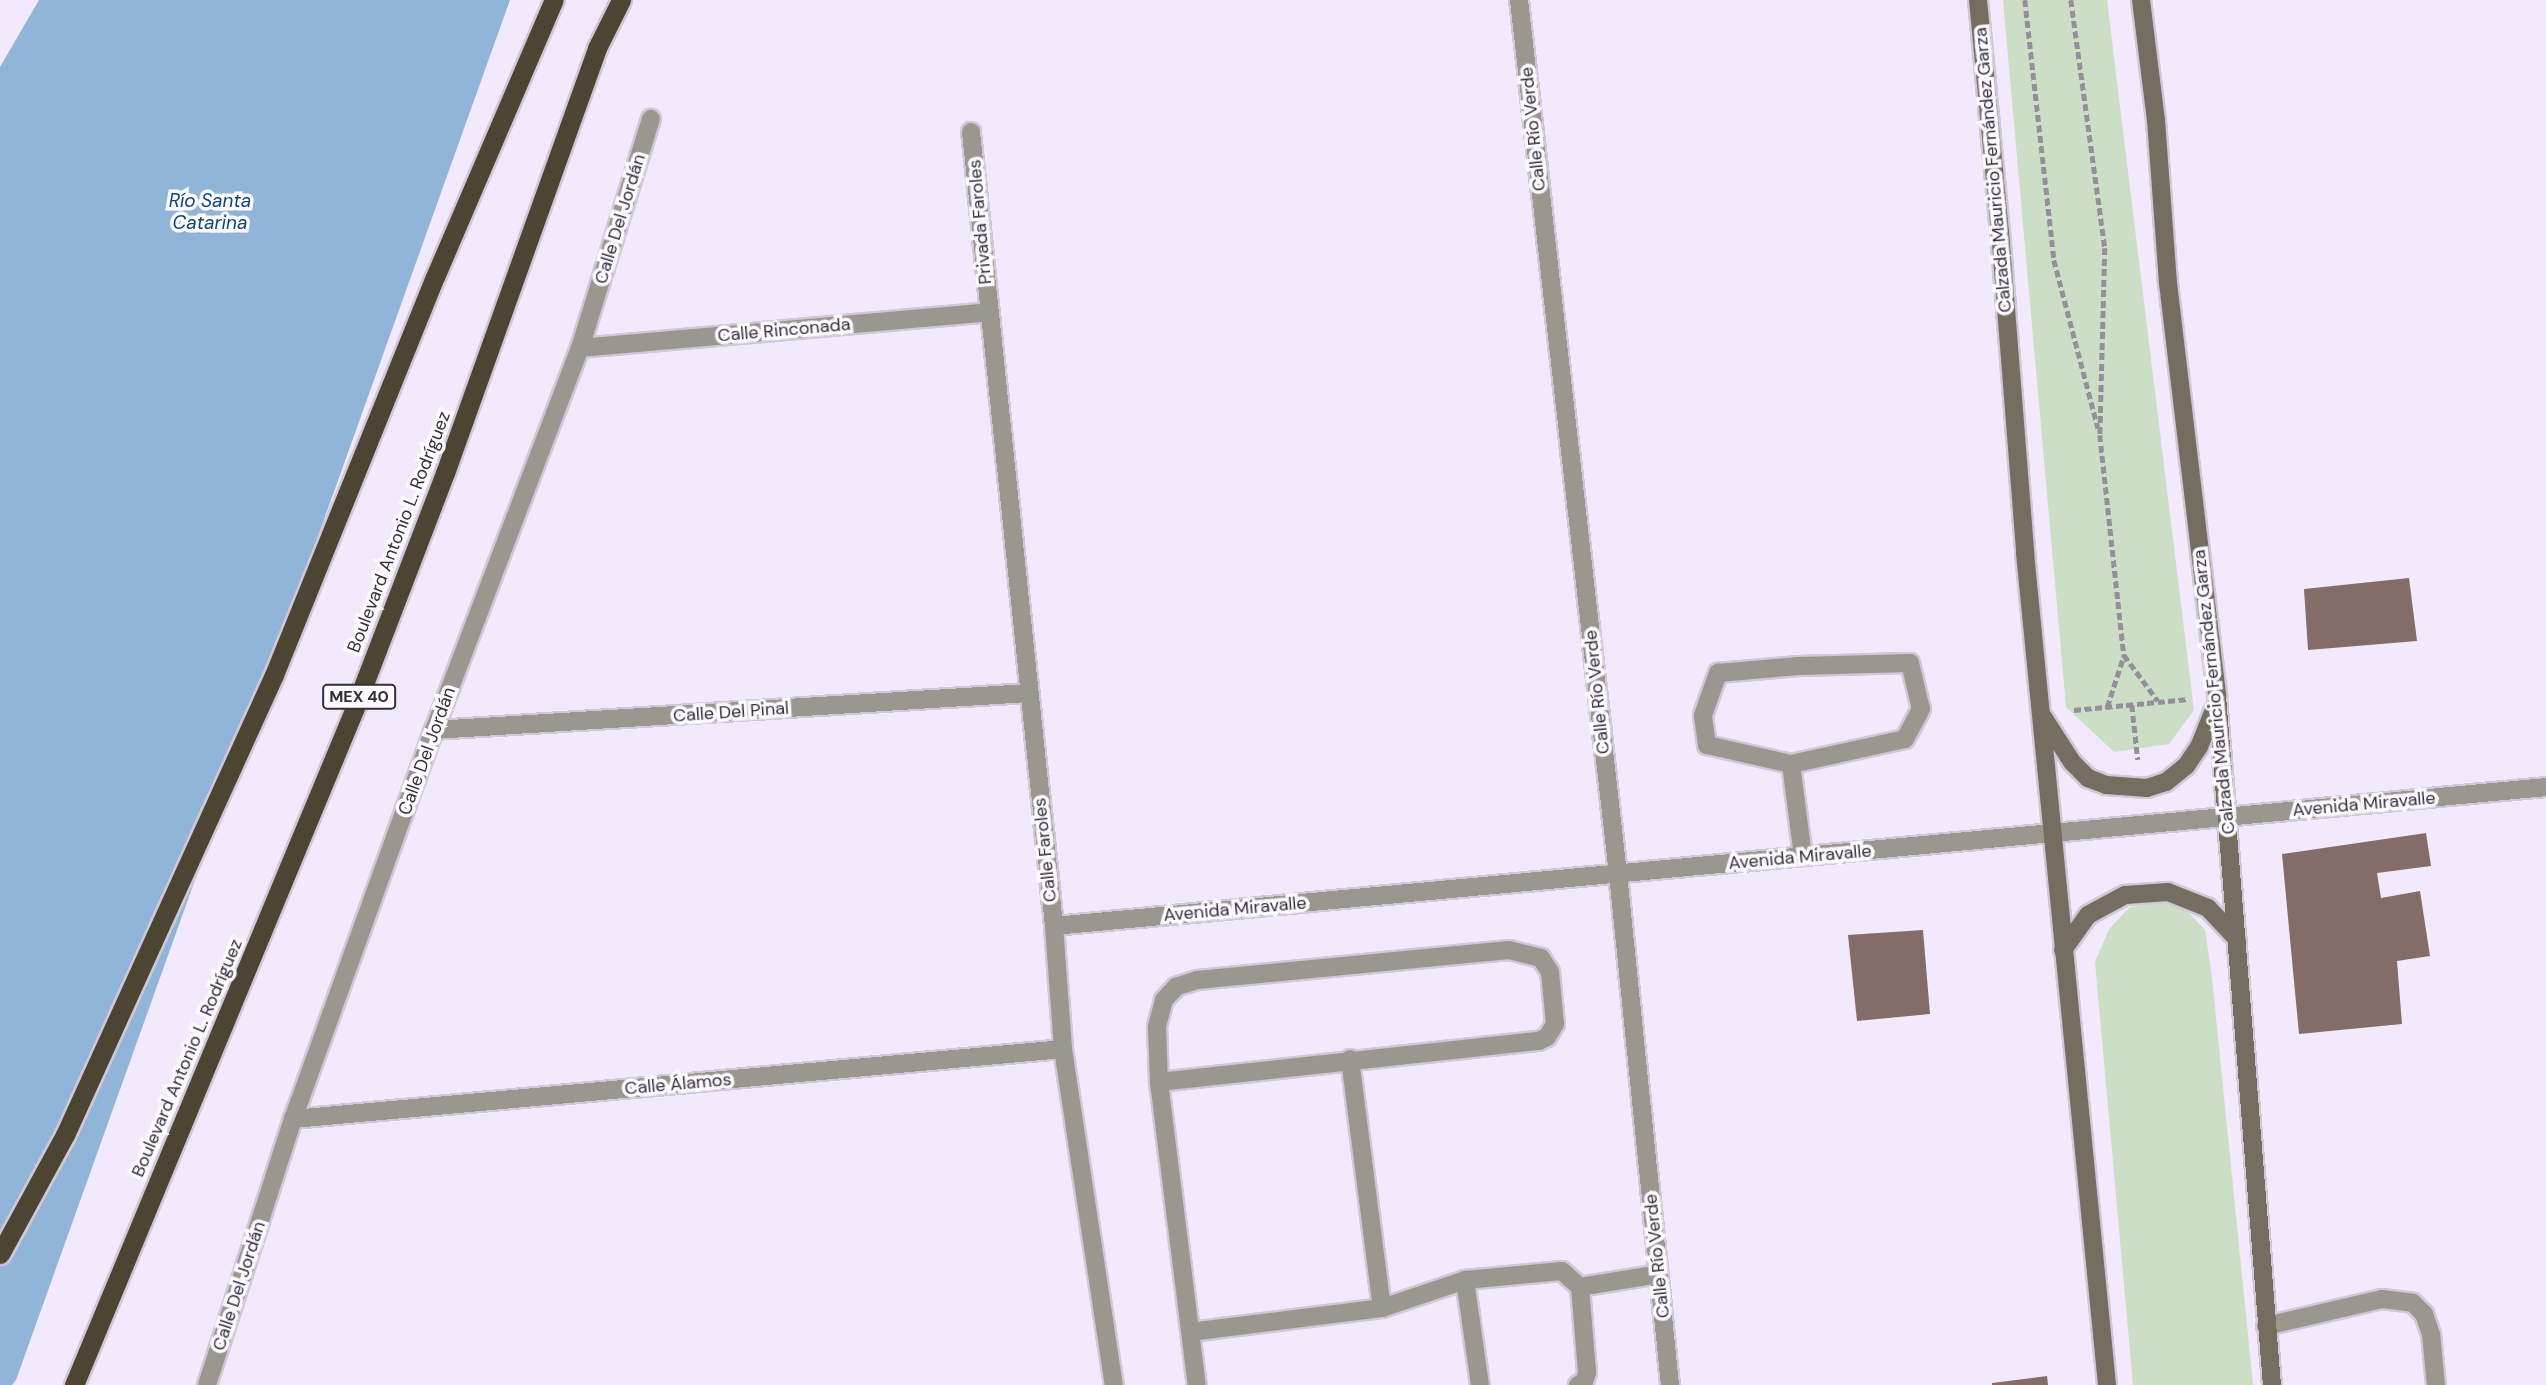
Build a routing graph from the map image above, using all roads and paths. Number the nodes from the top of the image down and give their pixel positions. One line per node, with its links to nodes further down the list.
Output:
1 (554, 0): 37 (highway)
2 (621, 0): 44 (highway, Boulevard Antonio L. Rodríguez / MEX 40)
3 (1519, 0): 29 (street, Calle Río Verde)
4 (1978, 0): 21 (main road, Calzada Mauricio Fernández Garza)
5 (2025, 0): 12 (path)
6 (2071, 0): 12 (path)
7 (2141, 0): 17 (main road, Calzada Mauricio Fernández Garza)
8 (651, 120): 11 (street, Calle Del Jordán)
9 (971, 132): 10 (street, Privada Faroles)
10 (988, 312): 11 (street, Calle Rinconada); 14 (street, Calle Faroles)
11 (580, 348): 22 (street, Calle Del Jordán)
12 (2100, 435): 13 (path)
13 (2124, 655): 16 (path); 19 (path)
14 (1028, 693): 22 (street, Calle Del Pinal); 30 (street, Calle Faroles)
15 (2199, 698): 16 (path)
16 (2159, 702): 18 (path)
17 (2217, 702): 21 (main road); 26 (main road, Calzada Mauricio Fernández Garza)
18 (2132, 705): 19 (path); 24 (path)
19 (2106, 707): 20 (path)
20 (2067, 711)
21 (2041, 714): 27 (main road, Calzada Mauricio Fernández Garza)
22 (434, 730): 36 (street, Calle Del Jordán)
23 (1791, 764): 23 (street); 28 (street)
24 (2138, 768)
25 (2546, 788): 26 (street, Avenida Miravalle)
26 (2227, 817): 27 (street, Avenida Miravalle); 31 (main road, Calzada Mauricio Fernández Garza)
27 (2052, 833): 28 (street, Avenida Miravalle); 32 (main road, Calzada Mauricio Fernández Garza)
28 (1803, 856): 29 (street, Avenida Miravalle)
29 (1618, 874): 30 (street, Avenida Miravalle); 38 (street, Calle Río Verde)
30 (1054, 926): 33 (street, Calle Faroles)
31 (2237, 939): 32 (main road); 42 (main road, Calzada Mauricio Fernández Garza)
32 (2063, 950): 51 (main road, Calzada Mauricio Fernández Garza)
33 (1063, 1049): 36 (street, Calle Álamos); 46 (street, Calle Faroles)
34 (1350, 1059): 35 (street); 35 (street); 41 (street)
35 (1159, 1082): 43 (street)
36 (293, 1119): 45 (street, Calle Del Jordán)
37 (0, 1254)
38 (1659, 1274): 40 (street); 50 (street, Calle Río Verde)
39 (1465, 1280): 40 (street); 41 (street); 48 (street)
40 (1580, 1287): 49 (street)
41 (1382, 1308): 43 (street)
42 (2266, 1326): 52 (main road, Calzada Mauricio Fernández Garza); 53 (street)
43 (1190, 1332): 47 (street)
44 (74, 1385)
45 (207, 1385)
46 (1114, 1385)
47 (1197, 1385)
48 (1480, 1385)
49 (1578, 1385)
50 (1670, 1385)
51 (2107, 1385)
52 (2272, 1385)
53 (2436, 1385)

